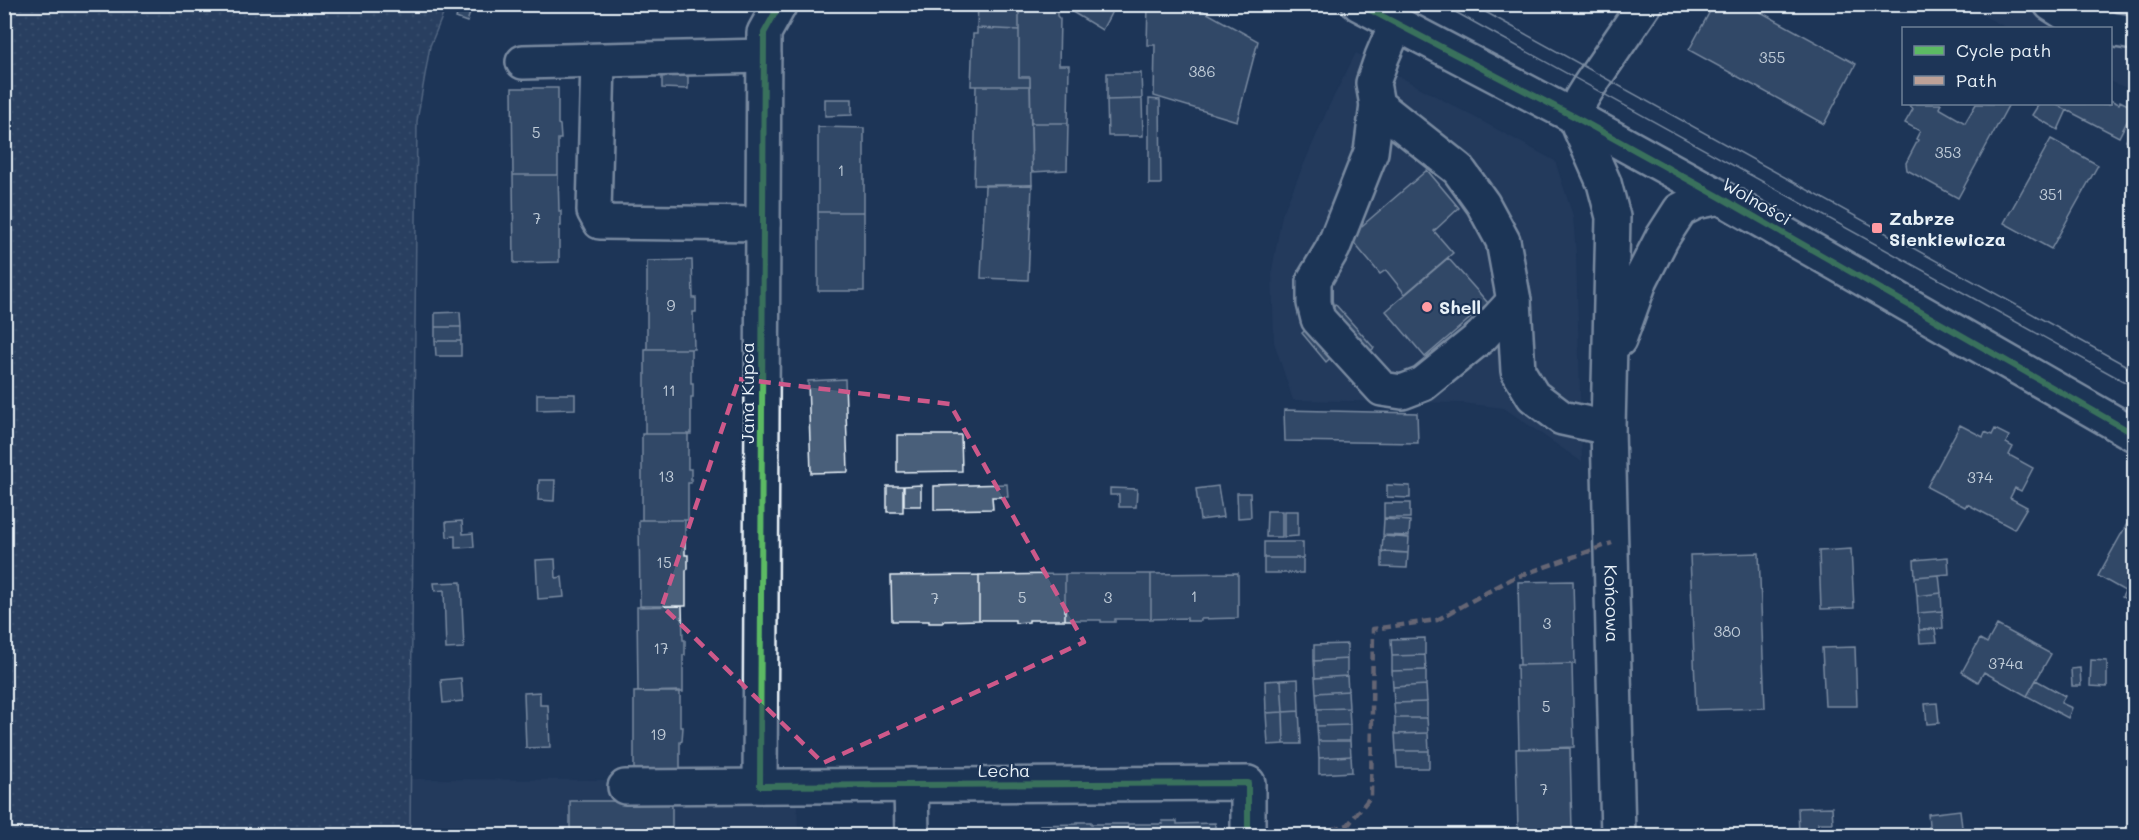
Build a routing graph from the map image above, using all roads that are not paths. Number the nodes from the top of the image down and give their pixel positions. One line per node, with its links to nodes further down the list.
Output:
1 (780, 4): 9 (street, Jana Kupca)
2 (1359, 4): 5 (street, Wolności)
3 (1645, 4): 13 (street)
4 (2051, 4): 6 (street)
5 (1396, 24): 12 (street); 13 (street, Wolności)
6 (2100, 27)
7 (2112, 29): 8 (street)
8 (2134, 33)
9 (764, 56): 10 (street); 15 (street, Jana Kupca)
10 (598, 61): 11 (street); 15 (street)
11 (523, 62)
12 (1377, 105): 16 (street); 16 (street)
13 (1575, 117): 14 (street, Wolności); 17 (street, Końcowa)
14 (1720, 197): 17 (street, Końcowa); 19 (street, Wolności)
15 (763, 224): 21 (street, Jana Kupca)
16 (1514, 301): 18 (street)
17 (1608, 370): 18 (street, Końcowa)
18 (1608, 428): 25 (street, Końcowa)
19 (2134, 434)
20 (911, 785): 21 (street, Lecha); 23 (street); 24 (street, Lecha)
21 (760, 786): 22 (street, Lecha)
22 (625, 787)
23 (912, 836)
24 (1248, 836)
25 (1618, 836)

